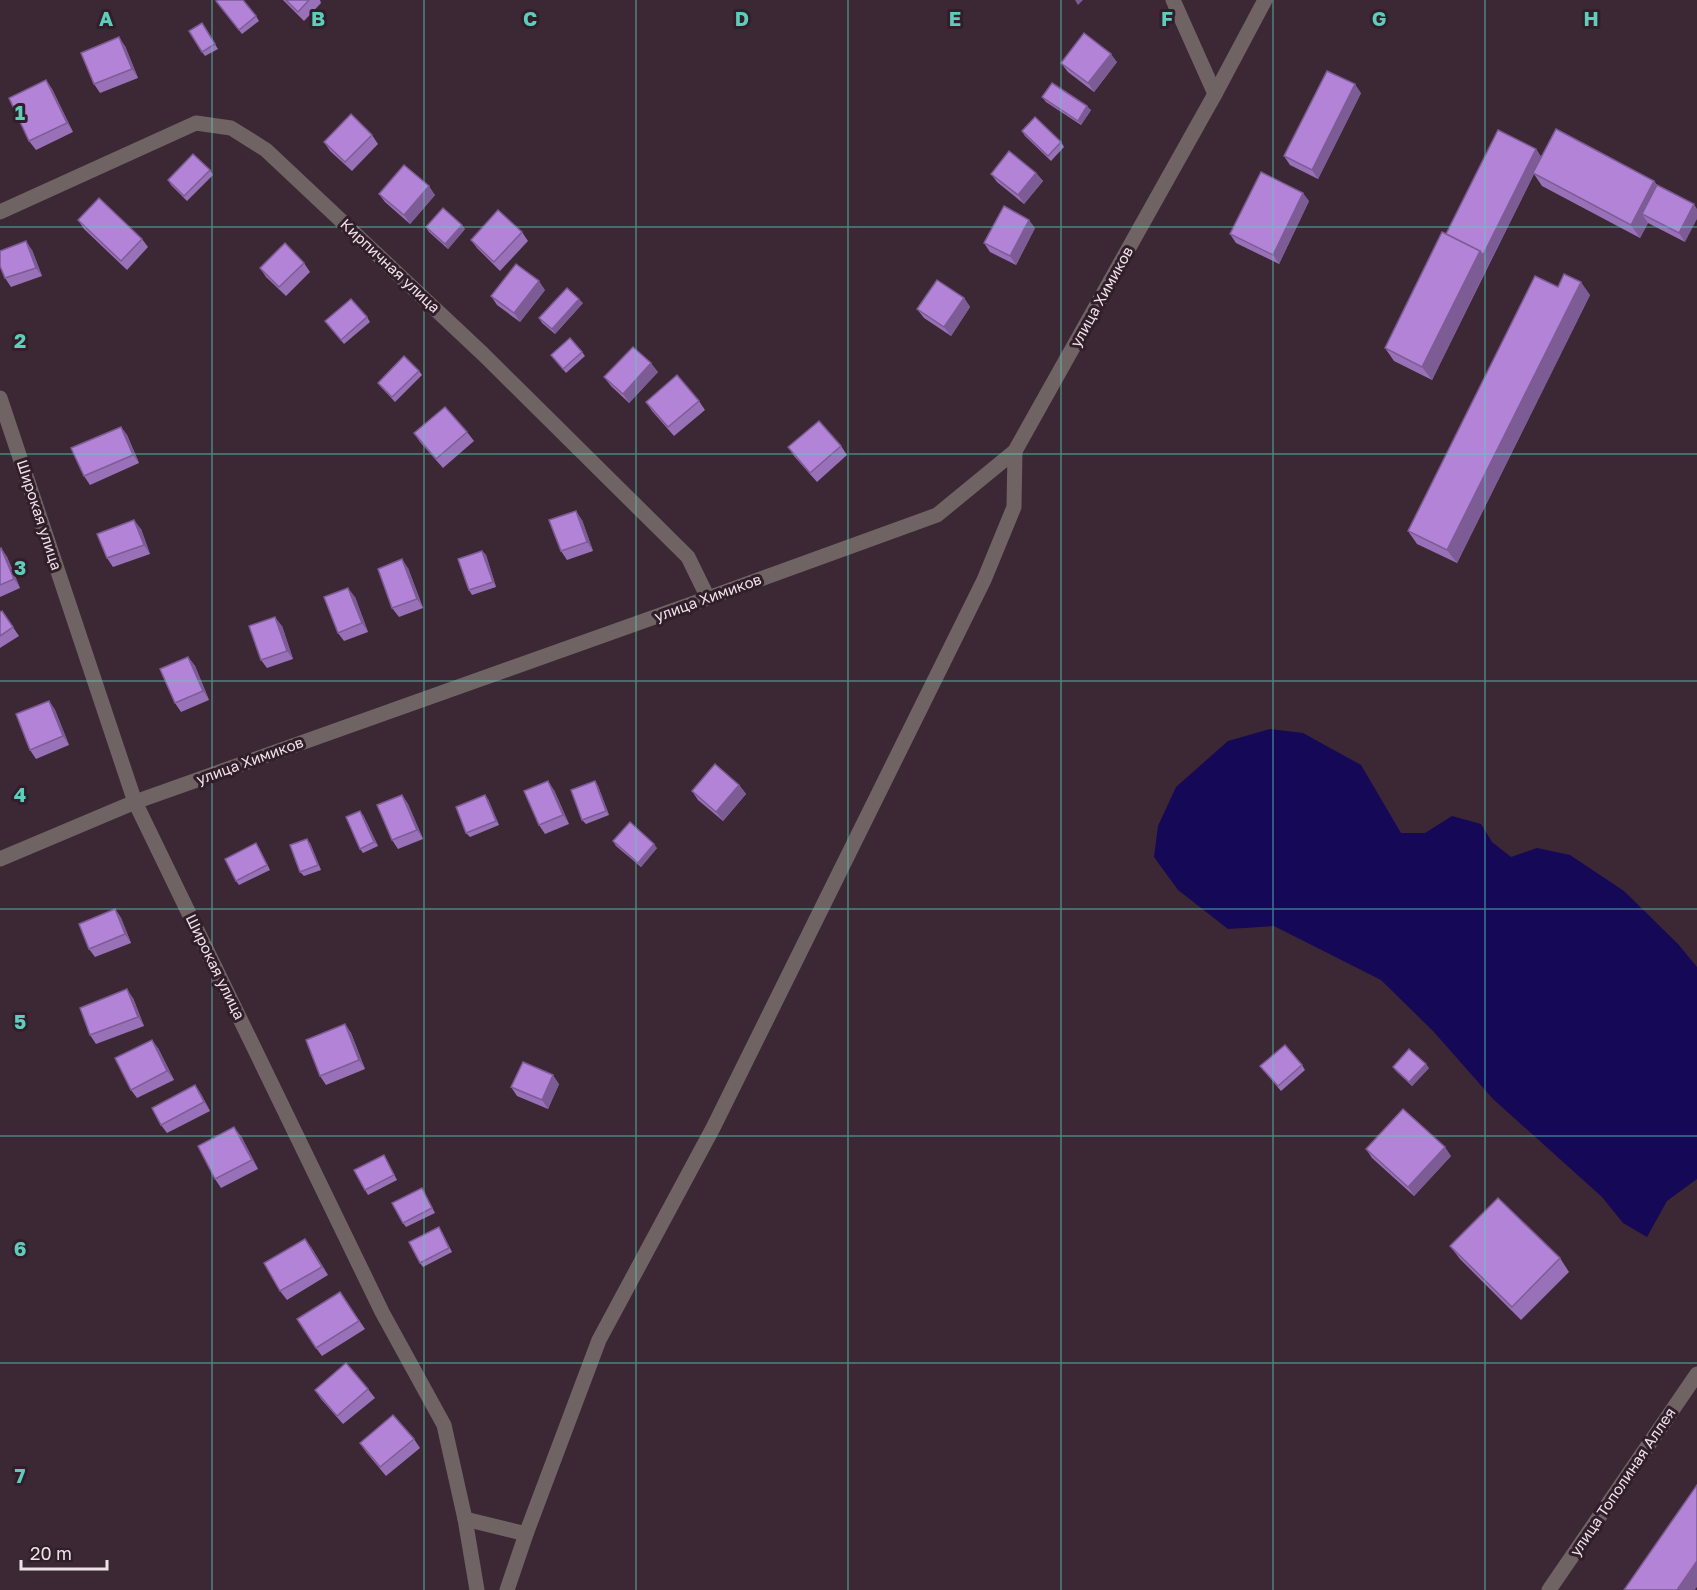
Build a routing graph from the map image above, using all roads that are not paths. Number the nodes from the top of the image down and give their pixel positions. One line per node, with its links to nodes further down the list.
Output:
1 (1173, 0): 3 (street)
2 (1265, 0): 3 (street, улица Химиков)
3 (1215, 94): 6 (street, улица Химиков)
4 (0, 212): 7 (street, Кирпичная улица)
5 (0, 398): 8 (street, Широкая улица)
6 (1015, 452): 7 (street, улица Химиков); 12 (street)
7 (708, 598): 8 (street, улица Химиков)
8 (135, 802): 9 (street, улица Химиков); 11 (street, Широкая улица)
9 (0, 859)
10 (1697, 1374): 15 (street, улица Тополиная Аллея)
11 (465, 1519): 12 (street); 13 (street, Широкая улица)
12 (526, 1534): 14 (street)
13 (477, 1590)
14 (507, 1590)
15 (1549, 1590)

